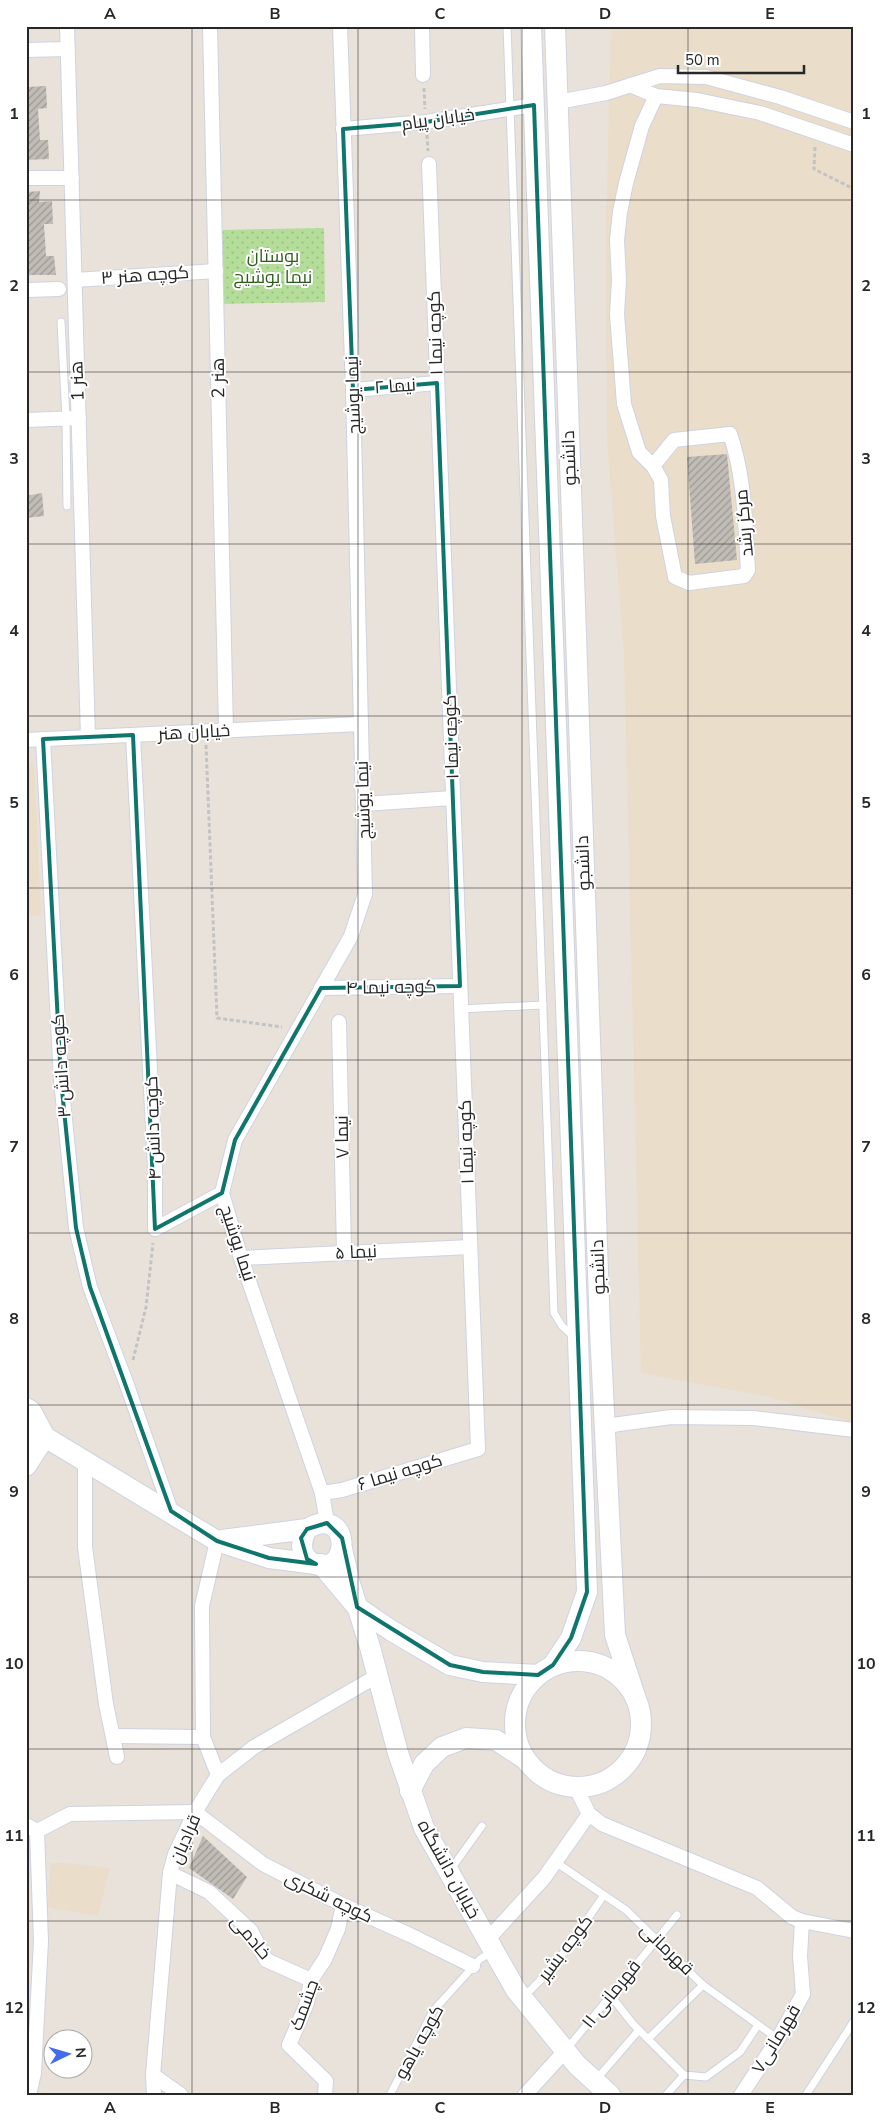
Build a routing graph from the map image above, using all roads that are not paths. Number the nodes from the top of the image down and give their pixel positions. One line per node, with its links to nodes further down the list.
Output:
1 (67, 26): 8 (street, هنر 1)
2 (210, 26): 22 (street, هنر 2)
3 (340, 26): 17 (street, نیما یوشیج)
4 (422, 26): 10 (street)
5 (507, 26): 15 (lane)
6 (531, 26): 14 (street, دانشجو)
7 (555, 26): 13 (street, دانشجو)
8 (68, 49): 9 (street); 21 (street, هنر 1)
9 (26, 50)
10 (423, 75)
11 (630, 85): 12 (street); 13 (street); 16 (street)
12 (656, 96): 18 (street); 31 (street, مرکز رشد)
13 (558, 102): 14 (street); 52 (street, دانشجو)
14 (534, 105): 15 (street, خیابان پیام); 50 (street, دانشجو)
15 (510, 108): 17 (street, خیابان پیام); 43 (lane)
16 (854, 122)
17 (343, 129): 28 (street, نیما یوشیج)
18 (854, 145)
19 (429, 164): 27 (street, کوچه نیما ۱)
20 (26, 178): 21 (street)
21 (72, 178): 23 (street, هنر 1)
22 (216, 270): 23 (street, کوچه هنر ۳); 34 (street, هنر 2)
23 (75, 280): 24 (lane); 29 (street, هنر 1)
24 (59, 289): 25 (street)
25 (26, 290)
26 (61, 322): 29 (lane)
27 (437, 383): 28 (street, نیما ۲); 39 (street, کوچه نیما ۱)
28 (353, 390): 33 (street, نیما یوشیج)
29 (72, 418): 30 (street); 32 (lane); 36 (street, هنر 1)
30 (26, 420)
31 (653, 466): 31 (street, مرکز رشد)
32 (67, 506)
33 (361, 724): 34 (street, خیابان هنر); 40 (street, نیما یوشیج)
34 (226, 730): 35 (street, خیابان هنر)
35 (133, 735): 36 (street, خیابان هنر); 46 (street, کوچه دانش ۴)
36 (88, 737): 37 (street, خیابان هنر)
37 (43, 739): 38 (street, خیابان هنر); 59 (street, کوچه دانش ۳)
38 (26, 740)
39 (453, 798): 40 (street); 41 (street, کوچه نیما ۱)
40 (364, 804): 42 (street, نیما یوشیج)
41 (460, 986): 42 (street, کوچه نیما ۴); 44 (street, کوچه نیما ۱)
42 (321, 988): 46 (street, نیما یوشیج)
43 (543, 1005): 44 (lane); 50 (lane)
44 (461, 1009): 47 (street, کوچه نیما ۱)
45 (340, 1022): 48 (street, نیما ۷)
46 (222, 1193): 49 (street, نیما یوشیج)
47 (470, 1247): 48 (street, نیما ۵); 55 (street, کوچه نیما ۱)
48 (344, 1252): 49 (street, نیما ۵)
49 (241, 1258): 58 (street, نیما یوشیج)
50 (576, 1338): 66 (street, دانشجو)
51 (26, 1408): 54 (street)
52 (605, 1426): 53 (street); 68 (street, دانشجو)
53 (854, 1430)
54 (36, 1435): 56 (street); 57 (street)
55 (478, 1449): 58 (street, کوچه نیما ۶)
56 (84, 1461): 59 (street); 69 (street)
57 (26, 1466)
58 (322, 1493): 60 (street, نیما یوشیج)
59 (171, 1511): 62 (street)
60 (327, 1523): 61 (street); 63 (street)
61 (307, 1529): 62 (street); 64 (street)
62 (217, 1541): 64 (street); 70 (street)
63 (342, 1549): 64 (street); 65 (street, خیابان دانشگاه)
64 (319, 1564): 65 (street, خیابان دانشگاه)
65 (357, 1607): 66 (street); 67 (street, خیابان دانشگاه)
66 (546, 1670): 68 (street); 72 (street)
67 (377, 1676): 73 (street, قرادیان); 75 (street, خیابان دانشگاه)
68 (635, 1696): 74 (street)
69 (112, 1736): 70 (street); 71 (street)
70 (203, 1737): 73 (street)
71 (117, 1757)
72 (525, 1759): 74 (street); 75 (street)
73 (218, 1776): 76 (street, قرادیان)
74 (576, 1788): 77 (street)
75 (410, 1791): 81 (street, خیابان دانشگاه)
76 (195, 1812): 79 (street); 82 (street, قرادیان); 84 (street, کوچه شکری)
77 (589, 1814): 80 (street); 86 (street)
78 (482, 1826): 81 (lane)
79 (32, 1828): 104 (street)
80 (554, 1861): 83 (lane, قهرمانی); 89 (street)
81 (449, 1872): 89 (street, خیابان دانشگاه)
82 (170, 1873): 91 (street, خادمی); 101 (street, قرادیان)
83 (604, 1895): 88 (lane, قهرمانی); 94 (lane, کوچه بشیر)
84 (342, 1905): 90 (street, کوچه شکری); 91 (street, چشمک)
85 (677, 1915): 88 (lane, قهرمانی ۱۱)
86 (802, 1921): 87 (street); 99 (street, قهرمانی۷)
87 (854, 1931)
88 (656, 1939): 92 (lane, قهرمانی); 93 (lane, قهرمانی ۱۱)
89 (491, 1944): 90 (lane, کوچه یاهو); 94 (street, خیابان دانشگاه)
90 (473, 1966): 108 (lane, کوچه یاهو)
91 (310, 1980): 107 (street, چشمک)
92 (703, 1985): 96 (lane, قهرمانی); 98 (lane)
93 (611, 1996): 97 (lane); 100 (lane, قهرمانی ۱۱)
94 (523, 1998): 100 (street, خیابان دانشگاه)
95 (854, 2021): 113 (lane)
96 (758, 2025): 99 (lane, قهرمانی); 102 (lane)
97 (639, 2030): 98 (lane); 103 (lane)
98 (648, 2039): 102 (lane)
99 (778, 2039): 112 (street, قهرمانی۷)
100 (565, 2051): 103 (street, خیابان دانشگاه); 109 (street)
101 (153, 2075): 105 (street, قرادیان); 106 (street)
102 (684, 2075): 111 (lane)
103 (594, 2081): 110 (street, خیابان دانشگاه)
104 (30, 2095)
105 (154, 2095)
106 (181, 2095)
107 (325, 2095)
108 (390, 2095)
109 (525, 2095)
110 (610, 2095)
111 (666, 2095)
112 (741, 2095)
113 (806, 2095)

